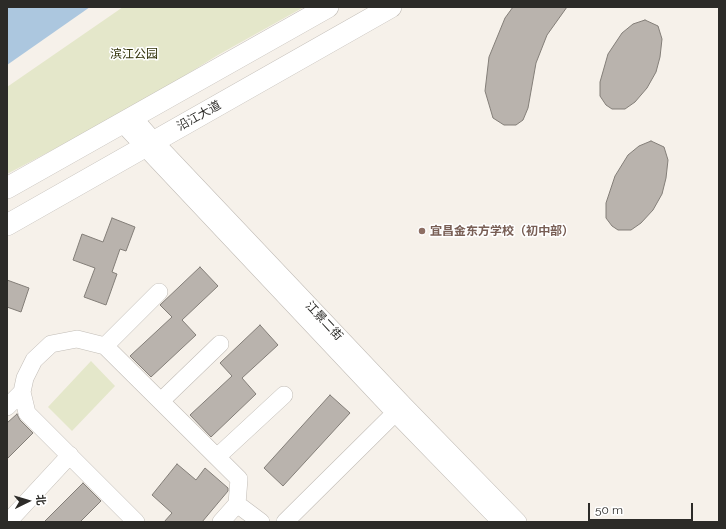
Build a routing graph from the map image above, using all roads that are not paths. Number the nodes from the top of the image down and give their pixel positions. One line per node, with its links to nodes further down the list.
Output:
1 (328, 7): 3 (main road)
2 (391, 7): 4 (main road, 沿江大道)
3 (128, 120): 4 (street, 江景二街); 5 (main road)
4 (149, 145): 6 (main road, 沿江大道); 14 (street, 江景二街); 24 (street, 江景二街)
5 (7, 188)
6 (7, 225)
7 (159, 292): 9 (street)
8 (220, 344): 12 (street)
9 (105, 346): 10 (street); 12 (street)
10 (14, 390): 13 (street); 15 (street)
11 (284, 394): 16 (street)
12 (161, 401): 16 (street)
13 (7, 407)
14 (395, 414): 22 (street); 23 (street, 江景二街)
15 (70, 455): 18 (street); 19 (street)
16 (217, 457): 17 (street)
17 (237, 504): 20 (street); 21 (street)
18 (133, 521)
19 (8, 522)
20 (221, 522)
21 (260, 522)
22 (285, 522)
23 (501, 522)
24 (518, 522)

